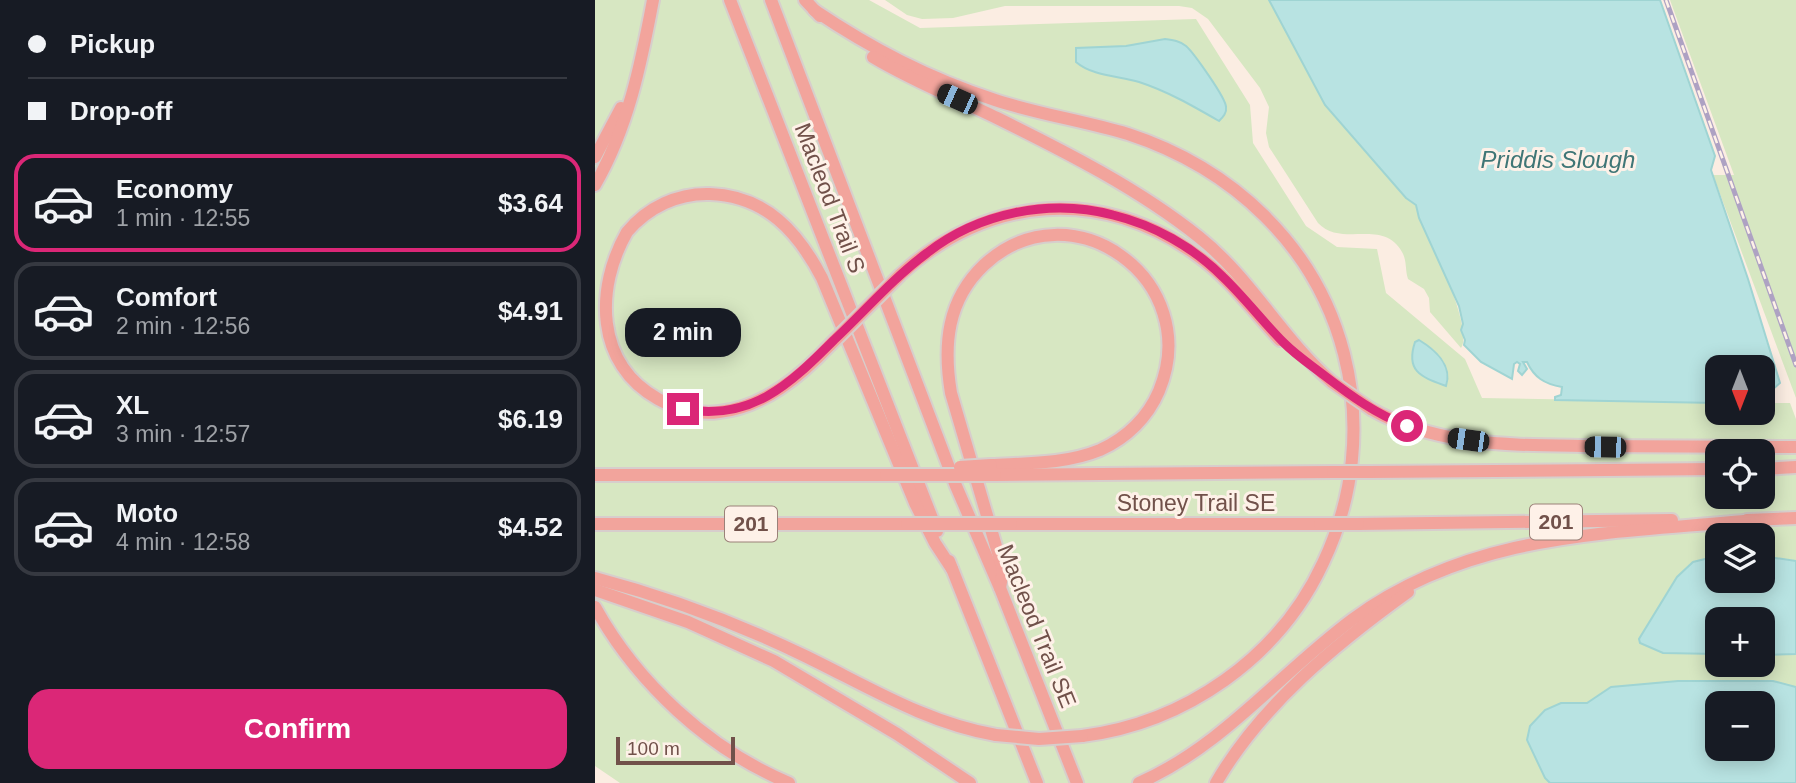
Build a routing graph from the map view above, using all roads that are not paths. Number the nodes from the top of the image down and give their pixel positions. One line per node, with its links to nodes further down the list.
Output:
1 (653, 0): 5 (highway)
2 (730, 0): 20 (highway, Macleod Trail S)
3 (771, 0): 15 (highway, Macleod Trail S)
4 (810, 5): 8 (highway); 21 (highway, bridge)
5 (641, 59): 6 (highway); 7 (highway)
6 (595, 156)
7 (595, 184)
8 (1328, 378): 9 (highway, bridge); 20 (highway, bridge)
9 (1796, 446)
10 (1796, 467): 11 (highway)
11 (1775, 468)
12 (1705, 469): 13 (highway, Stoney Trail SE / 201, bridge)
13 (993, 470): 14 (highway, Stoney Trail SE / 201, bridge); 22 (highway)
14 (595, 475)
15 (956, 486): 22 (highway, Macleod Trail SE)
16 (1796, 518): 17 (highway, Stoney Trail SE / 201)
17 (1754, 520): 18 (highway, Stoney Trail SE / 201, bridge); 19 (highway)
18 (595, 524)
19 (1453, 565): 28 (highway); 29 (highway)
20 (952, 569): 26 (highway)
21 (600, 586): 25 (highway)
22 (1000, 588): 27 (highway, Macleod Trail SE)
23 (595, 607): 24 (highway)
24 (789, 783)
25 (970, 783)
26 (1037, 783)
27 (1077, 783)
28 (1139, 783)
29 (1216, 783)

